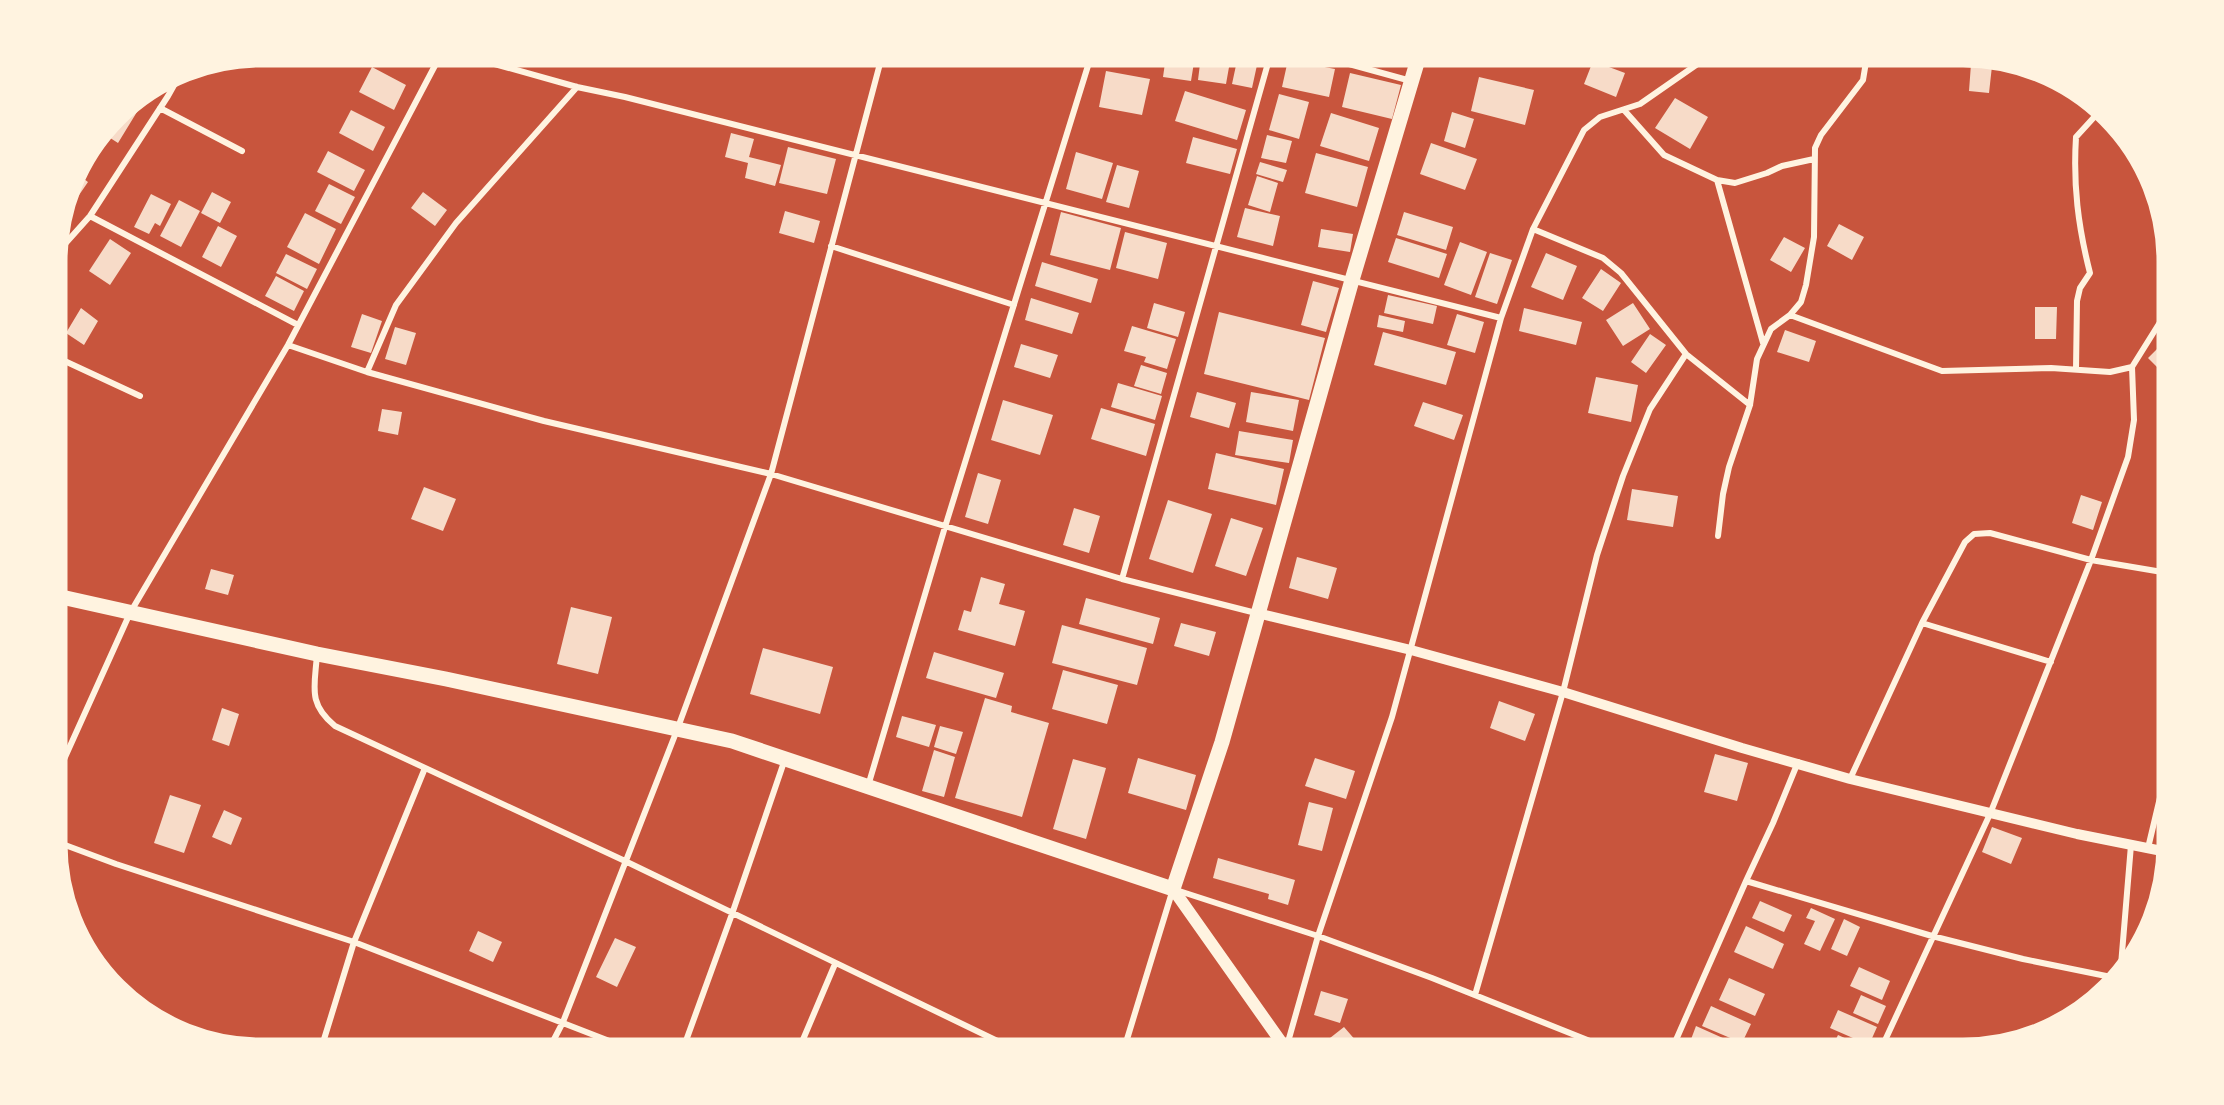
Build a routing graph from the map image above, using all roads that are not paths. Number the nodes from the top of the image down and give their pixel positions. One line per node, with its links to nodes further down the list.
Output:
1 (435, 66): 30 (street)
2 (502, 66): 12 (street)
3 (879, 66): 17 (street)
4 (1088, 66): 20 (street)
5 (1266, 66): 25 (street)
6 (1356, 66): 10 (street)
7 (1416, 66): 10 (main road)
8 (1695, 66): 14 (street)
9 (1865, 66): 18 (street)
10 (1411, 81): 26 (main road)
11 (172, 87): 13 (street)
12 (577, 87): 17 (street); 38 (street)
13 (160, 108): 16 (street); 21 (street)
14 (1624, 110): 19 (street); 22 (street)
15 (2095, 117): 37 (street)
16 (242, 151)
17 (855, 156): 20 (street); 24 (street)
18 (1814, 159): 19 (street); 28 (street)
19 (1718, 180): 32 (street)
20 (1046, 203): 25 (street); 27 (street)
21 (90, 216): 23 (street); 30 (street)
22 (1533, 229): 29 (street); 34 (street)
23 (67, 242)
24 (831, 246): 27 (street); 41 (street)
25 (1216, 248): 26 (street); 46 (street)
26 (1353, 280): 29 (street); 49 (main road)
27 (1014, 304): 42 (street)
28 (1790, 315): 32 (street); 37 (street)
29 (1501, 318): 51 (street)
30 (298, 325): 33 (street)
31 (2158, 325): 36 (street)
32 (1763, 343): 40 (street)
33 (288, 345): 38 (street); 48 (street)
34 (1686, 354): 40 (street); 54 (street)
35 (66, 362): 39 (street)
36 (2132, 367): 37 (street); 44 (street)
37 (2076, 369)
38 (367, 372): 41 (street)
39 (140, 396)
40 (1750, 405): 43 (street)
41 (771, 474): 42 (street); 55 (street)
42 (945, 527): 46 (street); 61 (street)
43 (1718, 537)
44 (2091, 560): 45 (street); 50 (street); 53 (street)
45 (2158, 571)
46 (1122, 579): 49 (street)
47 (66, 598): 48 (main road)
48 (130, 613): 52 (main road); 56 (street)
49 (1257, 613): 51 (street); 70 (main road)
50 (1922, 624): 53 (street); 60 (street)
51 (1411, 650): 54 (street); 72 (street)
52 (317, 654): 55 (main road); 59 (street)
53 (2051, 662): 63 (street)
54 (1563, 692): 58 (street); 78 (street)
55 (677, 730): 57 (main road); 68 (street)
56 (66, 755)
57 (785, 759): 61 (main road); 71 (street)
58 (1798, 762): 60 (street); 69 (street)
59 (425, 768): 68 (street); 74 (street)
60 (1851, 779): 63 (street)
61 (867, 788): 70 (main road)
62 (2158, 806): 66 (street)
63 (1990, 814): 65 (street); 73 (street)
64 (66, 845): 74 (street)
65 (2131, 845): 66 (street); 75 (street)
66 (2148, 848): 67 (street)
67 (2158, 850)
68 (626, 861): 71 (street); 79 (street)
69 (1746, 881): 73 (street); 90 (street)
70 (1173, 889): 72 (street); 86 (street); 87 (main road)
71 (732, 914): 76 (street); 83 (street)
72 (1318, 936): 78 (street); 88 (street)
73 (1932, 936): 77 (street); 91 (street)
74 (354, 942): 79 (street); 80 (street)
75 (2122, 958)
76 (835, 964): 84 (street); 85 (street)
77 (2107, 976)
78 (1475, 995): 89 (street)
79 (562, 1022): 81 (street); 82 (street)
80 (324, 1039)
81 (554, 1039)
82 (605, 1039)
83 (687, 1039)
84 (803, 1039)
85 (993, 1039)
86 (1127, 1039)
87 (1279, 1039)
88 (1289, 1039)
89 (1585, 1039)
90 (1676, 1039)
91 (1886, 1039)

